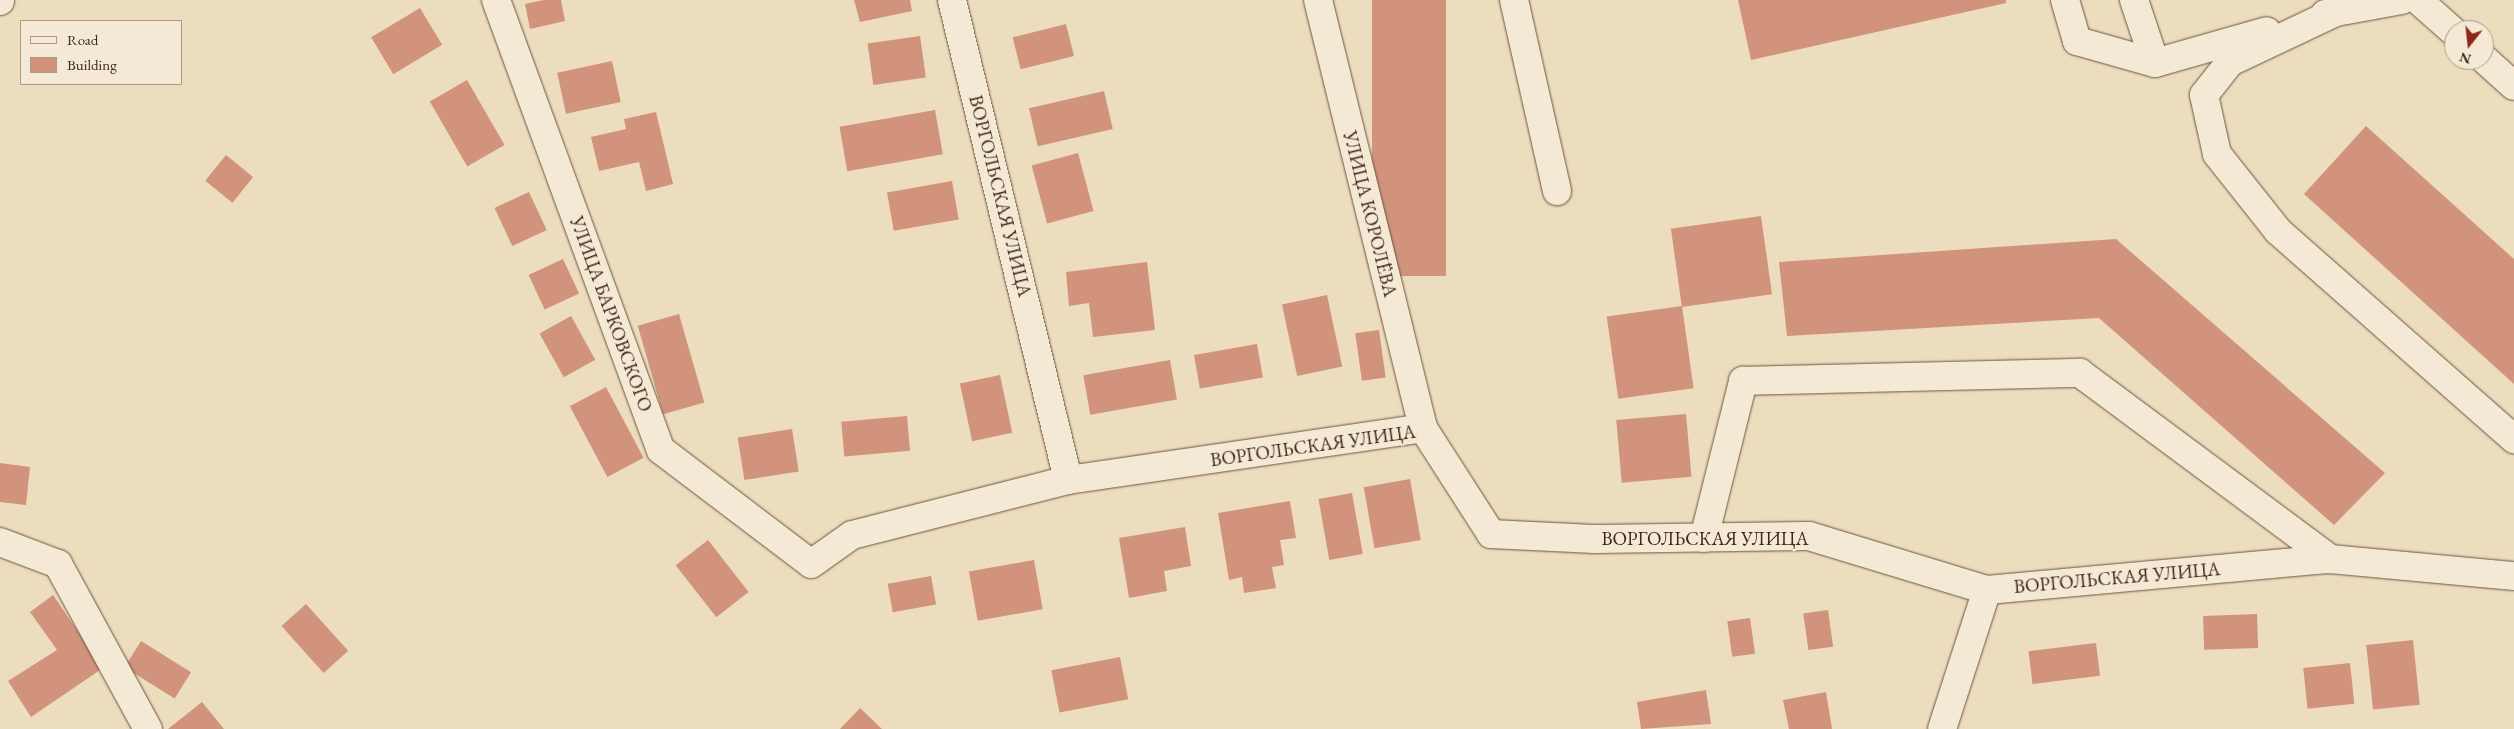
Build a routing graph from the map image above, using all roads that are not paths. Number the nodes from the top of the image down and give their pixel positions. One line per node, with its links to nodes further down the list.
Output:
1 (496, 0): 21 (street, УЛИЦА БАРКОВСКОГО)
2 (952, 0): 17 (street, ВОРГОЛЬСКАЯ УЛИЦА)
3 (1318, 0): 15 (street, УЛИЦА КОРОЛЁВА)
4 (1514, 0): 14 (street)
5 (2065, 0): 11 (street)
6 (2134, 0): 11 (street)
7 (2402, 0): 9 (street)
8 (2418, 0): 10 (street)
9 (2342, 9): 11 (street); 16 (street)
10 (2444, 23)
11 (2155, 64)
12 (2494, 68): 13 (street)
13 (2514, 86)
14 (1557, 191)
15 (1423, 428): 17 (street, ВОРГОЛЬСКАЯ УЛИЦА); 18 (street, ВОРГОЛЬСКАЯ УЛИЦА)
16 (2514, 439)
17 (1068, 480): 21 (street, ВОРГОЛЬСКАЯ УЛИЦА)
18 (1704, 538): 20 (street); 23 (street, ВОРГОЛЬСКАЯ УЛИЦА)
19 (0, 542): 24 (street)
20 (2330, 559): 22 (street, ВОРГОЛЬСКАЯ УЛИЦА); 23 (street, ВОРГОЛЬСКАЯ УЛИЦА)
21 (811, 564)
22 (2514, 576)
23 (1987, 590): 25 (street)
24 (148, 729)
25 (1942, 729)

